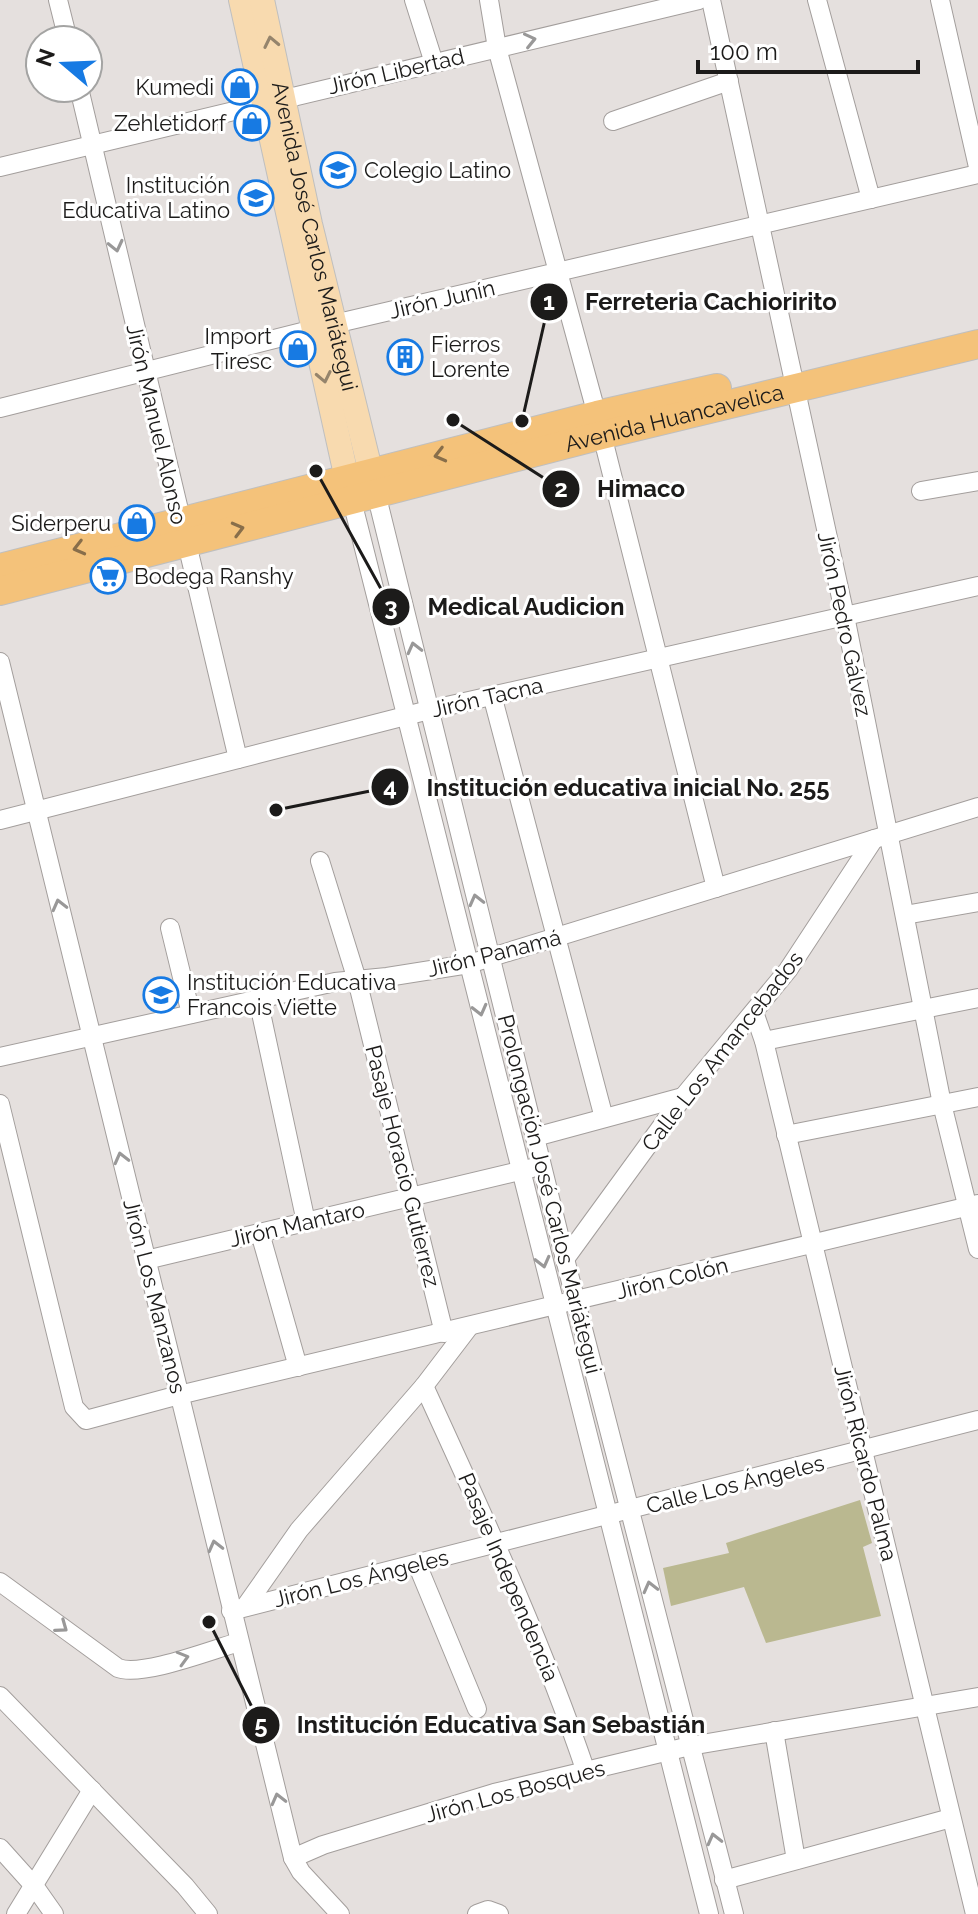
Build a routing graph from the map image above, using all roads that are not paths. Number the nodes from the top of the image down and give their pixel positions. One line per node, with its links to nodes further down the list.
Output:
1 (58, 0): 10 (street)
2 (241, 0): 14 (main road, Avenida José Carlos Mariátegui)
3 (262, 0): 14 (main road, Avenida José Carlos Mariátegui, one-way to 3)
4 (414, 0): 12 (street)
5 (489, 0): 11 (street)
6 (699, 0): 11 (street, Jirón Libertad, one-way to 6)
7 (711, 0): 13 (street, Jirón Pedro Gálvez)
8 (817, 0): 21 (street)
9 (940, 0): 19 (street)
10 (64, 24)
11 (497, 48): 12 (street, Jirón Libertad); 23 (street)
12 (434, 63): 14 (street, Jirón Libertad)
13 (729, 81): 16 (street); 22 (street, Jirón Pedro Gálvez)
14 (273, 101): 17 (street, Jirón Libertad); 25 (main road, Avenida José Carlos Mariátegui)
15 (83, 104): 17 (street, Jirón Manuel Alonso)
16 (613, 121)
17 (92, 144): 18 (street, Jirón Libertad); 27 (street, Jirón Manuel Alonso, one-way to 27)
18 (0, 167)
19 (978, 167)
20 (978, 174): 21 (street, Jirón Junín)
21 (871, 199): 22 (street, Jirón Junín)
22 (760, 225): 23 (street, Jirón Junín); 28 (street, Jirón Pedro Gálvez)
23 (558, 272): 25 (street, Jirón Junín); 30 (street)
24 (978, 325): 28 (highway, Avenida Huancavelica)
25 (324, 326): 27 (street, Jirón Junín); 32 (main road, Avenida José Carlos Mariátegui)
26 (978, 344): 28 (highway, Avenida Huancavelica)
27 (145, 371): 29 (street, Jirón Junín); 34 (street, Jirón Manuel Alonso)
28 (793, 381): 30 (highway, Avenida Huancavelica); 38 (street, Jirón Pedro Gálvez)
29 (0, 408)
30 (600, 425): 32 (highway, Avenida Huancavelica); 39 (street)
31 (978, 481): 33 (street)
32 (361, 486): 34 (highway, Avenida Huancavelica); 42 (street, Prolongación José Carlos Mariátegui, one-way to 32); 43 (street, Prolongación José Carlos Mariátegui)
33 (921, 491)
34 (183, 533): 35 (highway, Avenida Huancavelica, one-way to 35); 37 (highway, Avenida Huancavelica); 44 (street, Jirón Manuel Alonso)
35 (0, 568)
36 (978, 586): 38 (street, Jirón Tacna)
37 (0, 591)
38 (845, 616): 39 (street, Jirón Tacna); 48 (street, Jirón Pedro Gálvez)
39 (658, 658): 41 (street, Jirón Tacna); 50 (street)
40 (0, 662): 46 (street, Jirón Los Manzanos)
41 (492, 695): 42 (street, Jirón Tacna); 54 (street)
42 (429, 710): 43 (street, Jirón Tacna); 55 (street, Prolongación José Carlos Mariátegui, one-way to 42)
43 (406, 715): 44 (street, Jirón Tacna); 56 (street, Prolongación José Carlos Mariátegui)
44 (238, 759): 46 (street, Jirón Tacna)
45 (978, 807): 48 (street, Jirón Panamá)
46 (36, 811): 47 (street, Jirón Tacna); 63 (street, Jirón Los Manzanos, one-way to 46)
47 (0, 820)
48 (881, 836): 50 (street, Jirón Panamá); 52 (street, Jirón Pedro Gálvez); 61 (street, Calle Los Amancebados)
49 (320, 861): 57 (street, Pasaje Horacio Gutierrez)
50 (716, 888): 54 (street, Jirón Panamá)
51 (978, 902): 52 (street)
52 (905, 915): 60 (street, Jirón Pedro Gálvez)
53 (170, 928): 62 (street)
54 (556, 938): 55 (street, Jirón Panamá); 70 (street)
55 (491, 958): 56 (street, Jirón Panamá); 72 (street, Prolongación José Carlos Mariátegui)
56 (469, 964): 57 (street, Jirón Panamá); 74 (street, Prolongación José Carlos Mariátegui, one-way to 74)
57 (357, 980): 59 (street, Jirón Panamá); 75 (street, Pasaje Horacio Gutierrez)
58 (978, 998): 60 (street)
59 (258, 999): 62 (street, Jirón Panamá); 77 (street)
60 (923, 1009): 64 (street); 69 (street, Jirón Pedro Gálvez)
61 (754, 1012): 64 (street, Jirón Ricardo Palma); 66 (street, Calle Los Amancebados)
62 (191, 1014): 63 (street, Jirón Panamá)
63 (91, 1037): 65 (street, Jirón Panamá); 82 (street, Jirón Los Manzanos, one-way to 63)
64 (764, 1041): 71 (street, Jirón Ricardo Palma)
65 (0, 1057)
66 (683, 1097): 70 (street); 81 (street, Calle Los Amancebados)
67 (978, 1097): 69 (street)
68 (0, 1104): 89 (street, Jirón Colón)
69 (942, 1104): 71 (street); 76 (street, Jirón Pedro Gálvez)
70 (604, 1118): 72 (street)
71 (786, 1135): 79 (street, Jirón Ricardo Palma)
72 (535, 1137): 73 (street, Prolongación José Carlos Mariátegui)
73 (542, 1166): 74 (street, Jirón Mantaro); 81 (street, Prolongación José Carlos Mariátegui)
74 (520, 1171): 75 (street, Jirón Mantaro); 84 (street, Prolongación José Carlos Mariátegui, one-way to 84)
75 (410, 1197): 77 (street, Jirón Mantaro); 86 (street, Pasaje Horacio Gutierrez)
76 (973, 1205): 79 (street, Jirón Colón); 80 (street, Jirón Pedro Gálvez)
77 (306, 1222): 78 (street, Jirón Mantaro)
78 (260, 1233): 82 (street, Jirón Mantaro); 87 (street)
79 (813, 1244): 83 (street, Jirón Colón); 91 (street, Jirón Ricardo Palma)
80 (978, 1249)
81 (565, 1259): 83 (street, Prolongación José Carlos Mariátegui)
82 (146, 1260): 89 (street, Jirón Los Manzanos)
83 (576, 1301): 84 (street, Jirón Colón); 92 (street, Prolongación José Carlos Mariátegui)
84 (555, 1306): 85 (street, Jirón Colón); 93 (street, Prolongación José Carlos Mariátegui)
85 (469, 1327): 86 (street, Jirón Colón); 88 (street)
86 (444, 1333): 87 (street, Jirón Colón)
87 (298, 1367): 89 (street, Jirón Colón)
88 (424, 1386): 94 (street, Pasaje Independencia); 97 (street)
89 (179, 1395): 97 (street, Jirón Los Manzanos, one-way to 89)
90 (978, 1420): 91 (street, Calle Los Ángeles)
91 (863, 1451): 92 (street, Calle Los Ángeles); 101 (street, Jirón Ricardo Palma)
92 (630, 1510): 93 (street, Jirón Los Ángeles); 104 (street, Prolongación José Carlos Mariátegui, one-way to 92)
93 (607, 1516): 94 (street, Jirón Los Ángeles); 105 (street, Prolongación José Carlos Mariátegui)
94 (497, 1544): 95 (street, Jirón Los Ángeles); 106 (street, Pasaje Independencia)
95 (417, 1564): 97 (street, Jirón Los Ángeles); 102 (street)
96 (0, 1582): 98 (street, one-way to 98)
97 (238, 1609): 98 (street, Jirón Los Manzanos)
98 (239, 1642): 111 (street, Jirón Los Manzanos, one-way to 98)
99 (0, 1696): 107 (street)
100 (978, 1697): 101 (street, Jirón Los Bosques)
101 (924, 1705): 103 (street, Jirón Los Bosques); 108 (street, Jirón Ricardo Palma)
102 (477, 1709)
103 (774, 1731): 104 (street, Jirón Los Bosques); 110 (street)
104 (690, 1746): 105 (street, Jirón Los Bosques); 112 (street, Prolongación José Carlos Mariátegui, one-way to 104)
105 (667, 1752): 106 (street, Jirón Los Bosques); 120 (street, Prolongación José Carlos Mariátegui)
106 (586, 1772): 111 (street, Jirón Los Bosques)
107 (92, 1790): 113 (street); 116 (street)
108 (951, 1818): 110 (street); 122 (street, Jirón Ricardo Palma)
109 (0, 1848): 113 (street)
110 (796, 1860): 112 (street)
111 (297, 1865): 117 (street, Jirón Los Manzanos)
112 (724, 1880): 121 (street, Prolongación José Carlos Mariátegui)
113 (35, 1887): 114 (street); 115 (street)
114 (16, 1914)
115 (54, 1914)
116 (208, 1914)
117 (340, 1914)
118 (477, 1914): 119 (street)
119 (499, 1914)
120 (709, 1914)
121 (734, 1914)
122 (975, 1914)

